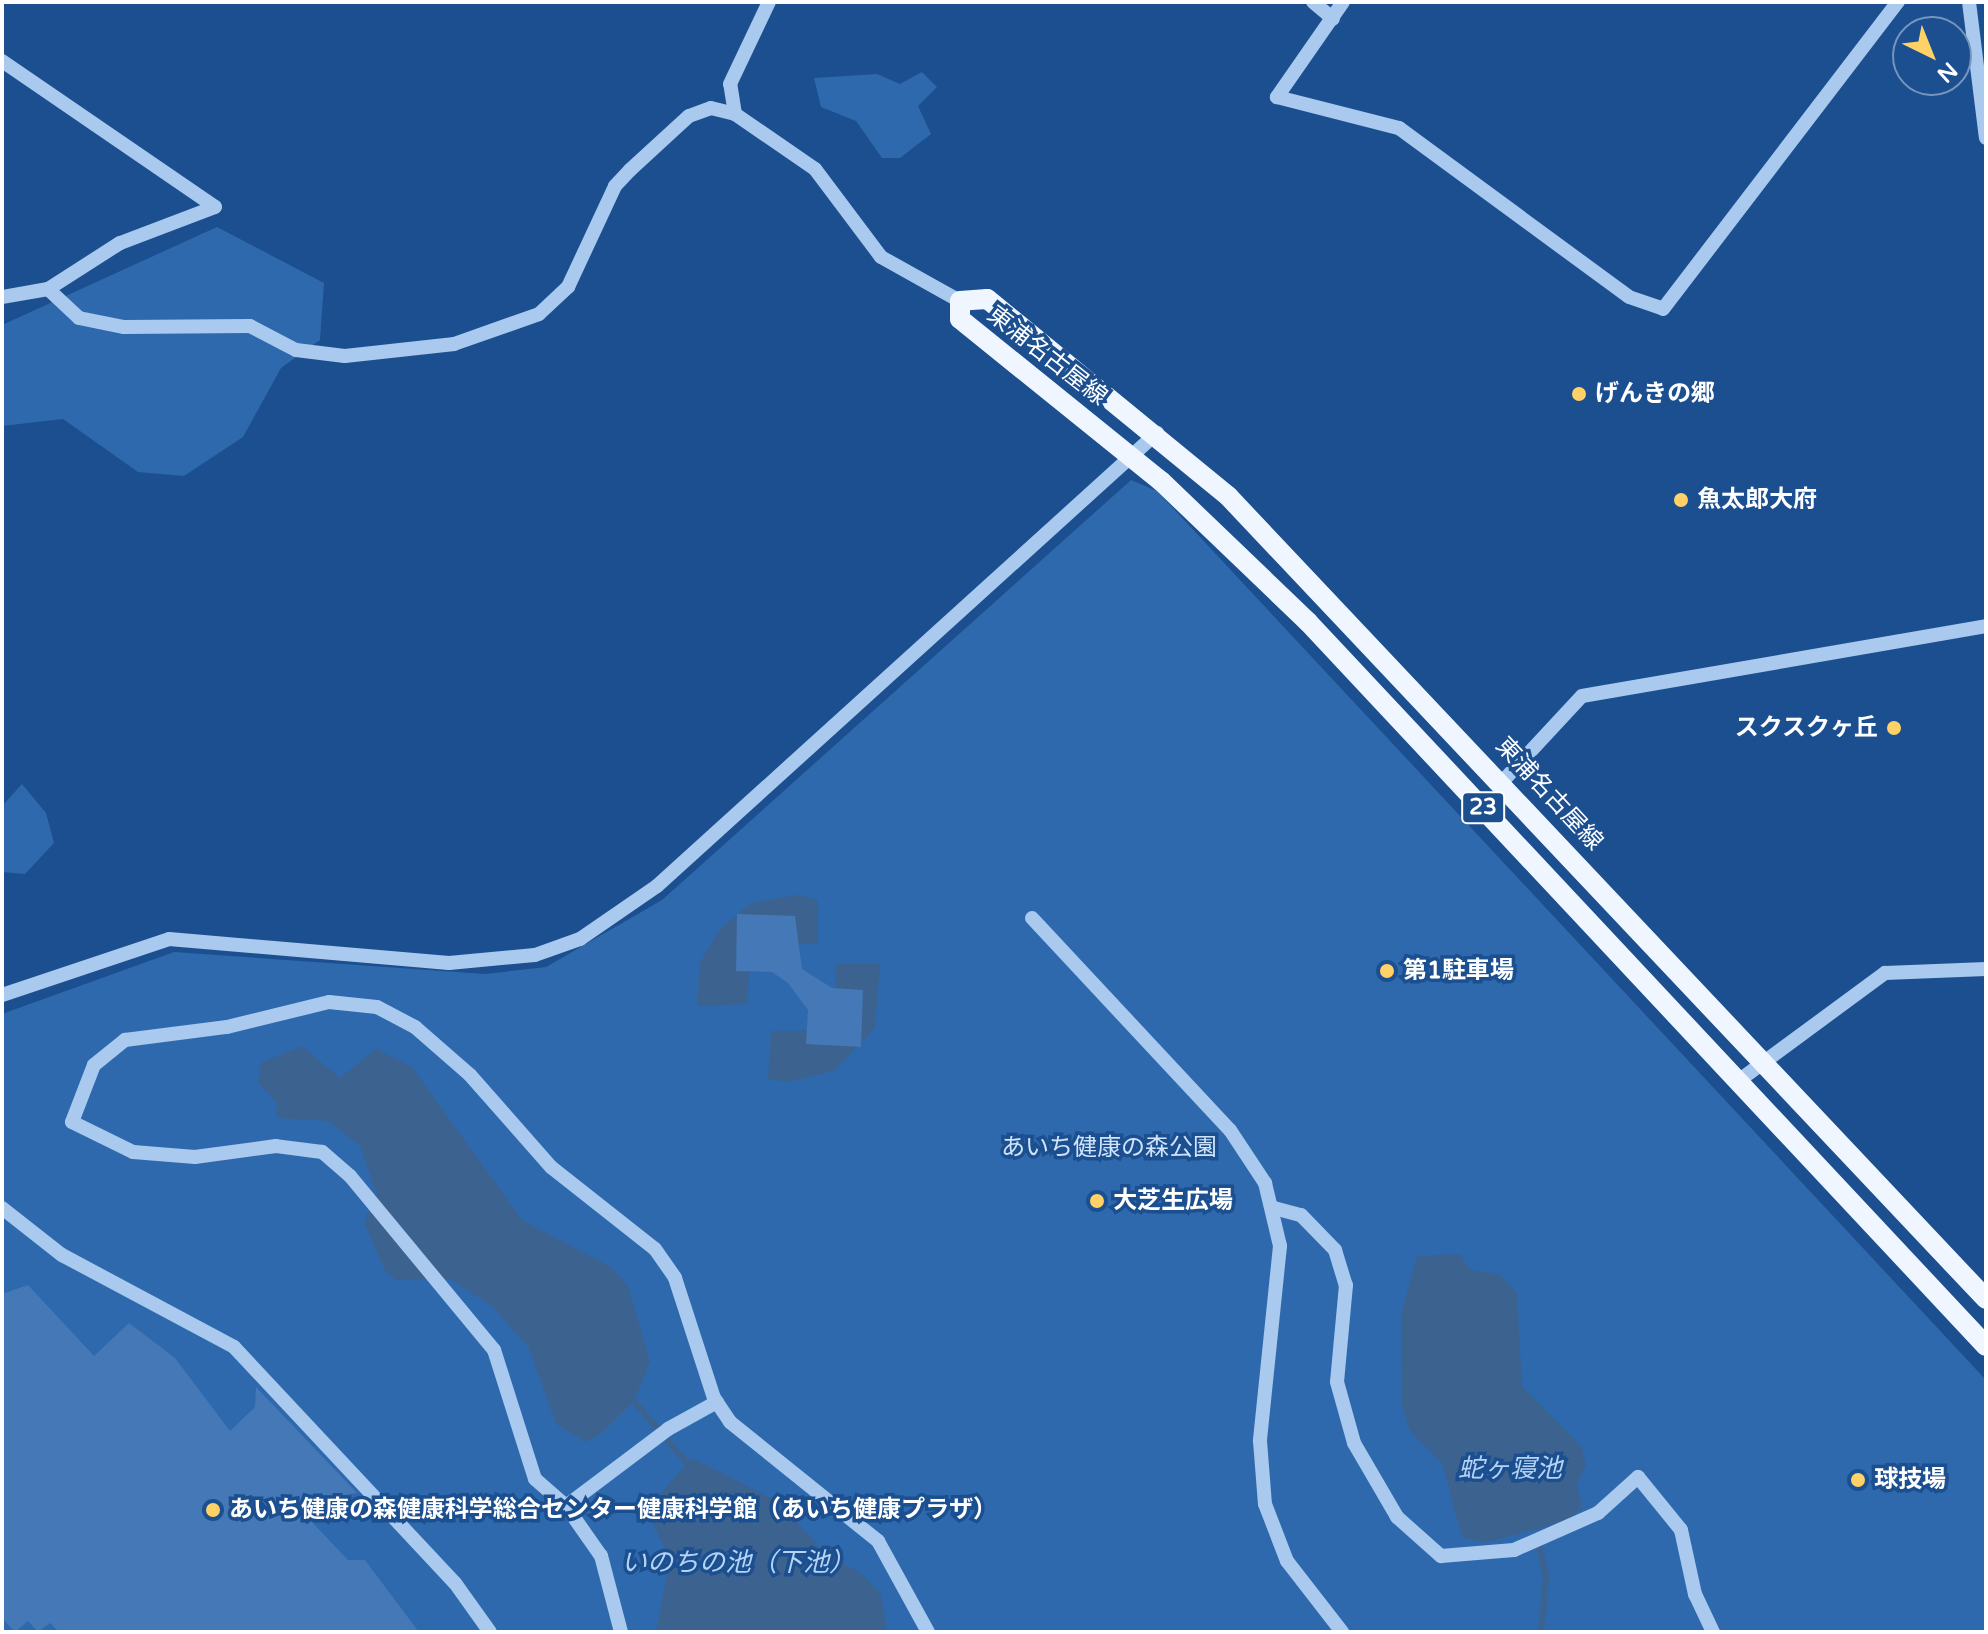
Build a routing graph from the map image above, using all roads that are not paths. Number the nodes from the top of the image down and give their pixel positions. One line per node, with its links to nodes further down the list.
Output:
1 (769, 2): 8 (street)
2 (1313, 2): 6 (street)
3 (1343, 2): 6 (street)
4 (1898, 2): 6 (street)
5 (1969, 2): 9 (street)
6 (1333, 19)
7 (2, 61): 10 (street)
8 (735, 114): 10 (street); 12 (street)
9 (1986, 138)
10 (48, 289): 11 (street)
11 (2, 297)
12 (960, 301): 13 (main road, 東浦名古屋線 / 23); 14 (main road, 東浦名古屋線 / 23)
13 (1157, 433): 14 (street); 16 (main road, 東浦名古屋線 / 23)
14 (1131, 456): 19 (street); 21 (main road, 東浦名古屋線 / 23)
15 (1986, 626): 16 (street)
16 (1502, 782): 20 (main road, 東浦名古屋線 / 23)
17 (1032, 918): 23 (street)
18 (1986, 969): 20 (street)
19 (2, 995)
20 (1763, 1060): 21 (street); 24 (main road, 東浦名古屋線 / 23)
21 (1737, 1082): 25 (main road, 東浦名古屋線 / 23)
22 (2, 1208): 28 (street)
23 (1274, 1208): 31 (street); 32 (street)
24 (1986, 1299)
25 (1986, 1346)
26 (717, 1402): 27 (street); 27 (street); 30 (street)
27 (566, 1506): 29 (street)
28 (490, 1632)
29 (621, 1632)
30 (928, 1632)
31 (1342, 1632)
32 (1713, 1632)

